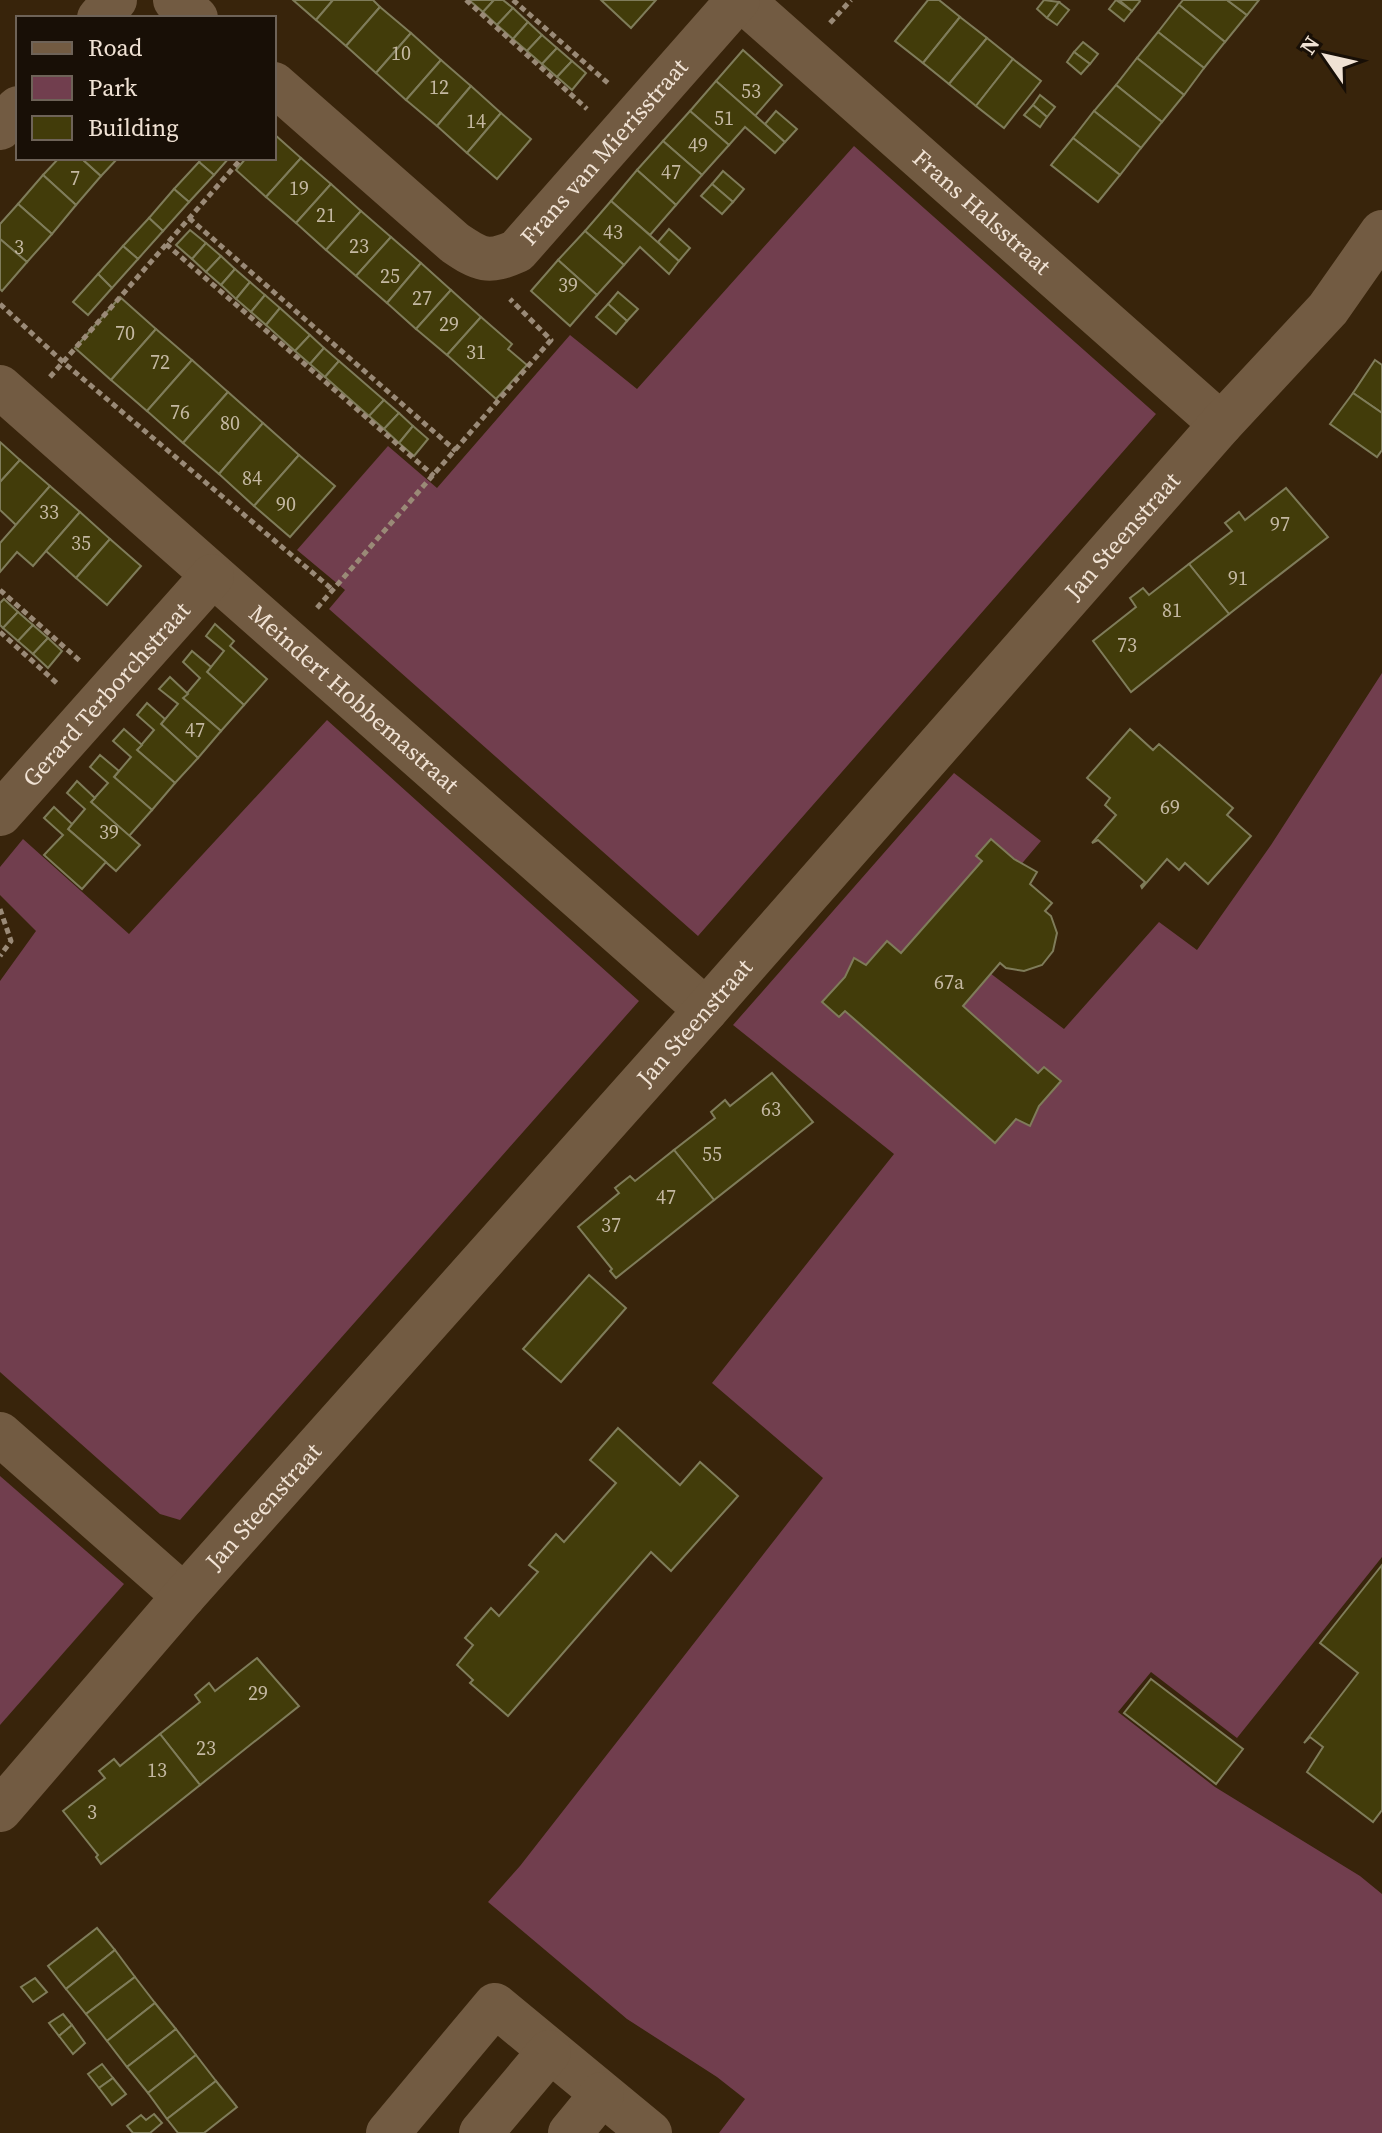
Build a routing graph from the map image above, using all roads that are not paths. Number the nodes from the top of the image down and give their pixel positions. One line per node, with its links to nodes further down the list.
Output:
1 (115, 0): 4 (street)
2 (175, 0): 5 (street)
3 (740, 0): 6 (street, Frans van Mierisstraat); 11 (street, Frans Halsstraat)
4 (101, 16)
5 (194, 16)
6 (276, 86)
7 (16, 110): 8 (street)
8 (0, 128)
9 (1382, 232): 11 (street, Jan Steenstraat)
10 (12, 398): 12 (street, Meindert Hobbemastraat)
11 (1221, 424): 14 (street, Jan Steenstraat)
12 (212, 576): 13 (street, Gerard Terborchstraat); 14 (street, Meindert Hobbemastraat)
13 (0, 814)
14 (706, 1010): 16 (street, Jan Steenstraat)
15 (0, 1434): 16 (street)
16 (184, 1596): 17 (street, Jan Steenstraat)
17 (0, 1810)
18 (549, 2052): 19 (street); 20 (street); 21 (street)
19 (602, 2094): 22 (street); 23 (street)
20 (388, 2133)
21 (481, 2133)
22 (570, 2133)
23 (650, 2133)

